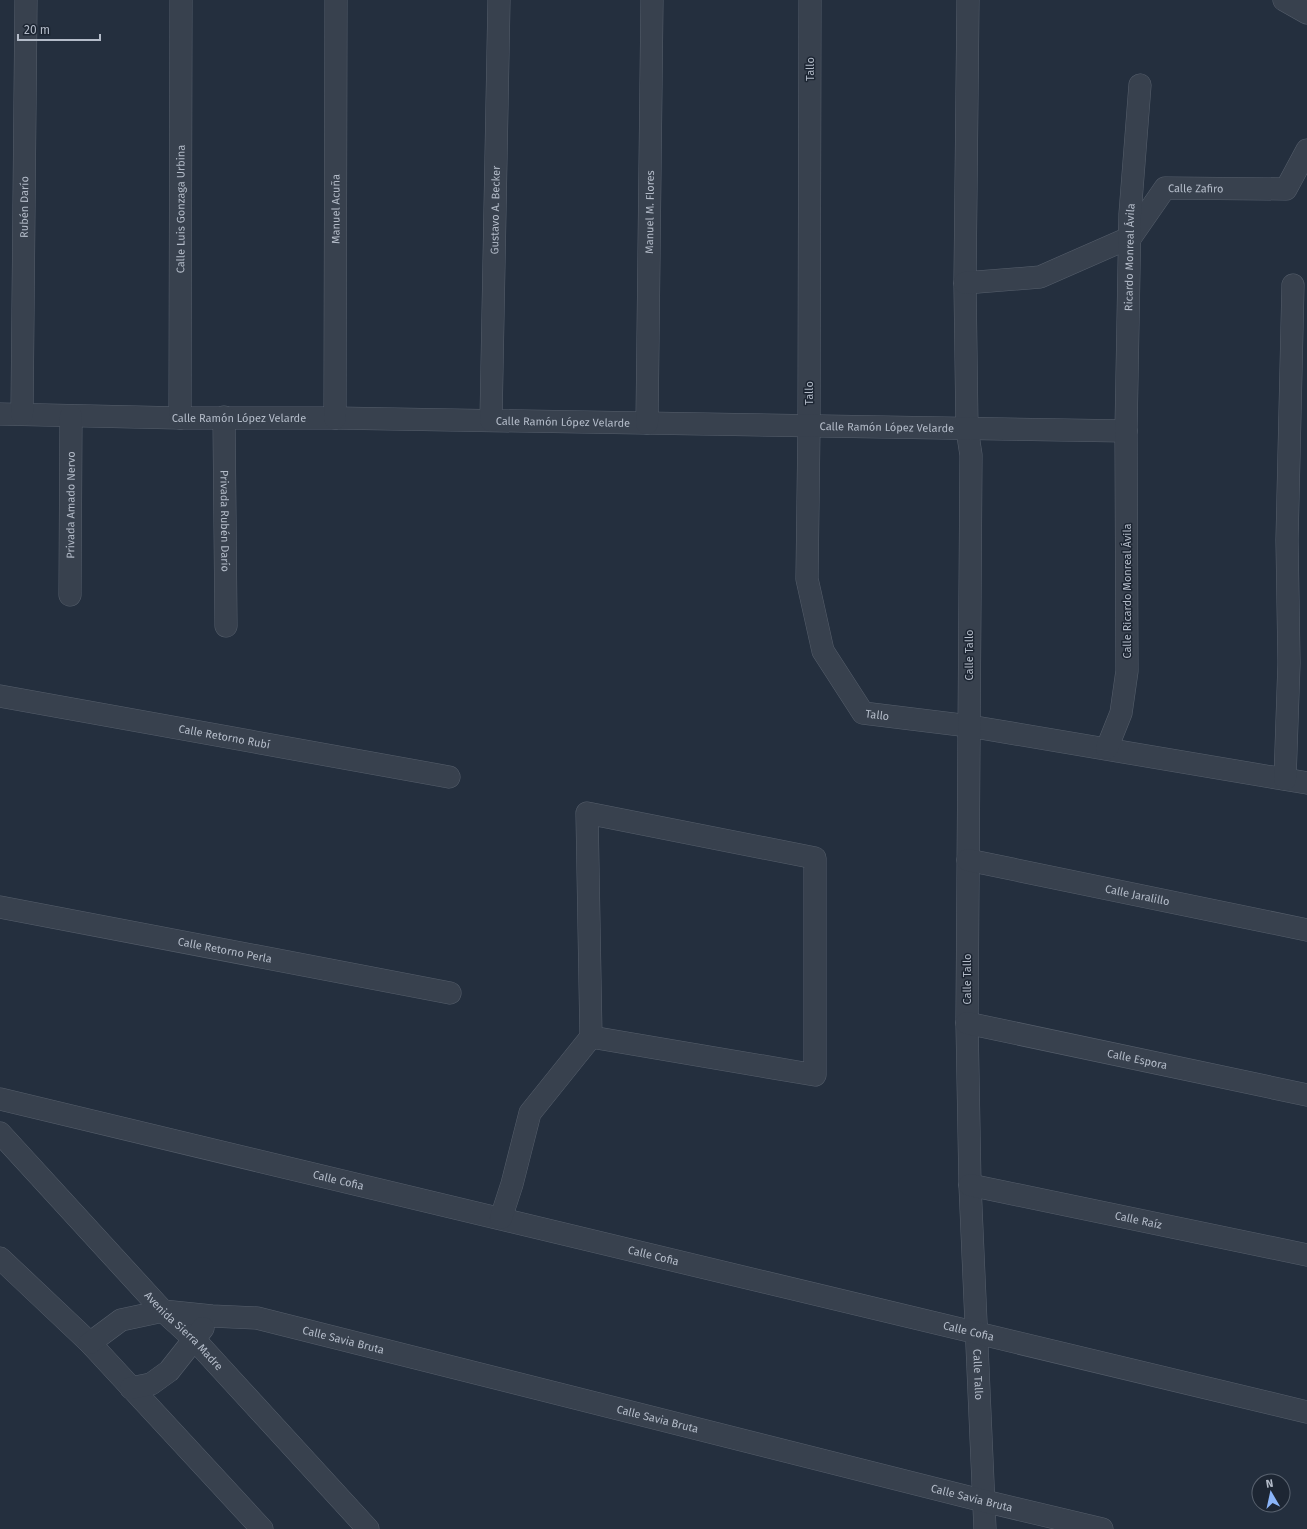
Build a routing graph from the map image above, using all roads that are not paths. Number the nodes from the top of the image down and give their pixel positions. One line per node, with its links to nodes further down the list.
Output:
1 (26, 0): 16 (street, Rubén Darío)
2 (181, 0): 19 (street, Calle Luis Gonzaga Urbina)
3 (336, 0): 20 (street, Manuel Acuña)
4 (499, 0): 21 (street, Gustavo A. Becker)
5 (652, 0): 22 (street, Manuel M. Flores)
6 (810, 0): 23 (street, Tallo)
7 (968, 0): 13 (street)
8 (1284, 0): 9 (street)
9 (1307, 13)
10 (1140, 85): 12 (street, Ricardo Monreal Ávila)
11 (1307, 150): 12 (street, Calle Zafiro)
12 (1130, 237): 13 (street); 25 (street, Ricardo Monreal Ávila)
13 (965, 283): 24 (street)
14 (1293, 285): 32 (street)
15 (0, 414): 16 (street, Calle Ramón López Velarde)
16 (22, 414): 17 (street, Calle Ramón López Velarde)
17 (71, 416): 19 (street, Calle Ramón López Velarde); 26 (street, Privada Amado Nervo)
18 (224, 417): 19 (street, Calle Ramón López Velarde); 20 (street, Calle Ramón López Velarde); 27 (street, Privada Rubén Darío)
19 (180, 418)
20 (335, 418): 21 (street, Calle Ramón López Velarde)
21 (491, 420): 22 (street, Calle Ramón López Velarde)
22 (647, 423): 23 (street, Calle Ramón López Velarde)
23 (809, 426): 24 (street, Calle Ramón López Velarde); 29 (street, Tallo)
24 (967, 429): 25 (street, Calle Ramón López Velarde); 29 (street, Calle Tallo)
25 (1126, 431): 30 (street, Calle Ricardo Monreal Ávila)
26 (70, 595)
27 (226, 626)
28 (0, 696): 31 (street, Calle Retorno Rubí)
29 (969, 726): 30 (street); 34 (street, Calle Tallo)
30 (1107, 748): 32 (street)
31 (449, 777)
32 (1285, 779): 33 (street)
33 (1307, 783)
34 (968, 860): 36 (street, Calle Jaralillo); 38 (street, Calle Tallo)
35 (0, 907): 37 (street, Calle Retorno Perla)
36 (1307, 930)
37 (450, 993)
38 (967, 1023): 40 (street, Calle Espora); 43 (street, Calle Tallo)
39 (590, 1037): 39 (street); 44 (street)
40 (1307, 1095)
41 (0, 1099): 44 (street, Calle Cofia)
42 (0, 1133): 47 (street, Avenida Sierra Madre)
43 (970, 1185): 45 (street, Calle Raíz); 49 (street, Calle Tallo)
44 (501, 1218): 49 (street, Calle Cofia)
45 (1307, 1255)
46 (0, 1258): 51 (street)
47 (163, 1311): 48 (street, Calle Savia Bruta); 50 (street, Avenida Sierra Madre); 51 (street, Calle Savia Bruta)
48 (212, 1316): 50 (street); 54 (street, Calle Savia Bruta)
49 (977, 1332): 53 (street, Calle Cofia); 54 (street, Calle Tallo)
50 (194, 1339): 52 (street); 56 (street, Avenida Sierra Madre)
51 (90, 1343): 52 (street)
52 (131, 1388): 55 (street)
53 (1307, 1412)
54 (984, 1501): 57 (street, Calle Tallo); 58 (street, Calle Savia Bruta)
55 (262, 1529)
56 (368, 1529)
57 (986, 1529)
58 (1102, 1529)

